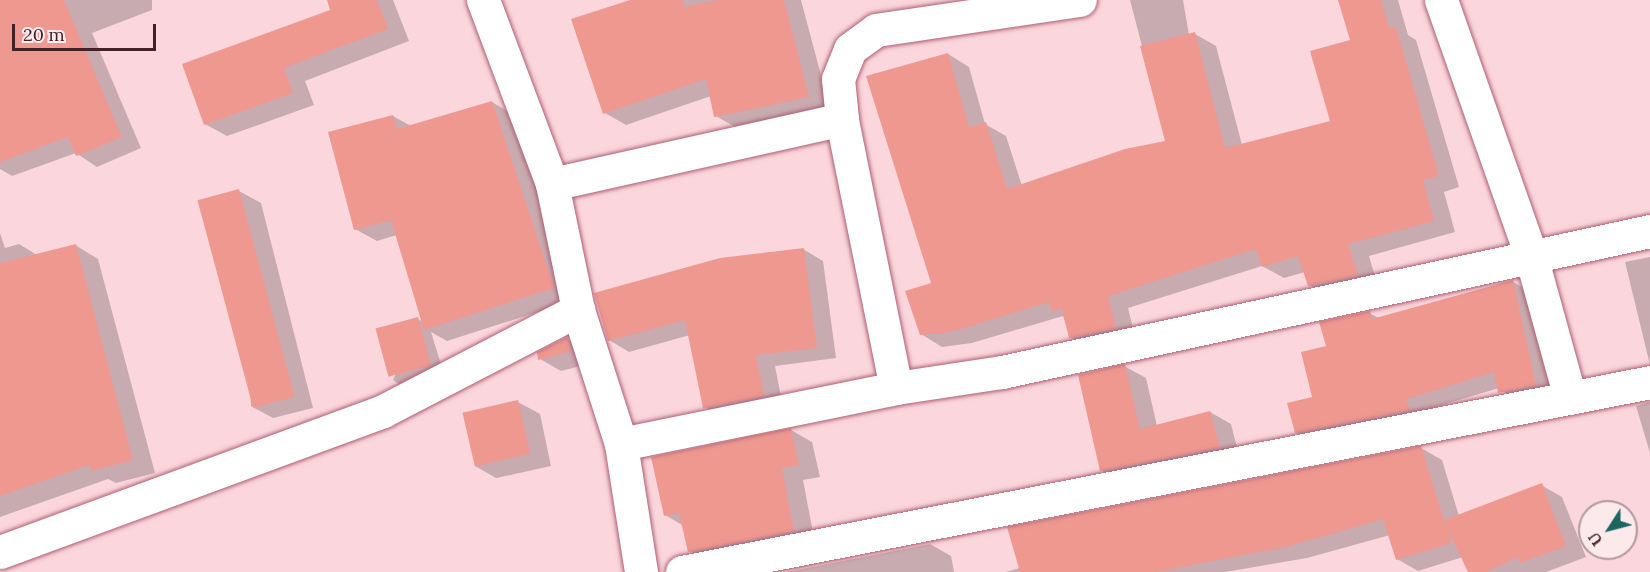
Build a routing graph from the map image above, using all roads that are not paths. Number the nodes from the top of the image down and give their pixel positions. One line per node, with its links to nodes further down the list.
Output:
1 (483, 0): 5 (street)
2 (1080, 0): 4 (street)
3 (1441, 0): 7 (street)
4 (842, 119): 5 (street); 10 (street)
5 (552, 184): 8 (street)
6 (1650, 231): 7 (street)
7 (1531, 256): 10 (street); 11 (street)
8 (578, 310): 12 (street); 13 (street)
9 (1650, 382): 11 (street)
10 (896, 388): 12 (street)
11 (1570, 398): 15 (street)
12 (621, 444): 14 (street)
13 (0, 552)
14 (641, 572)
15 (682, 572)

